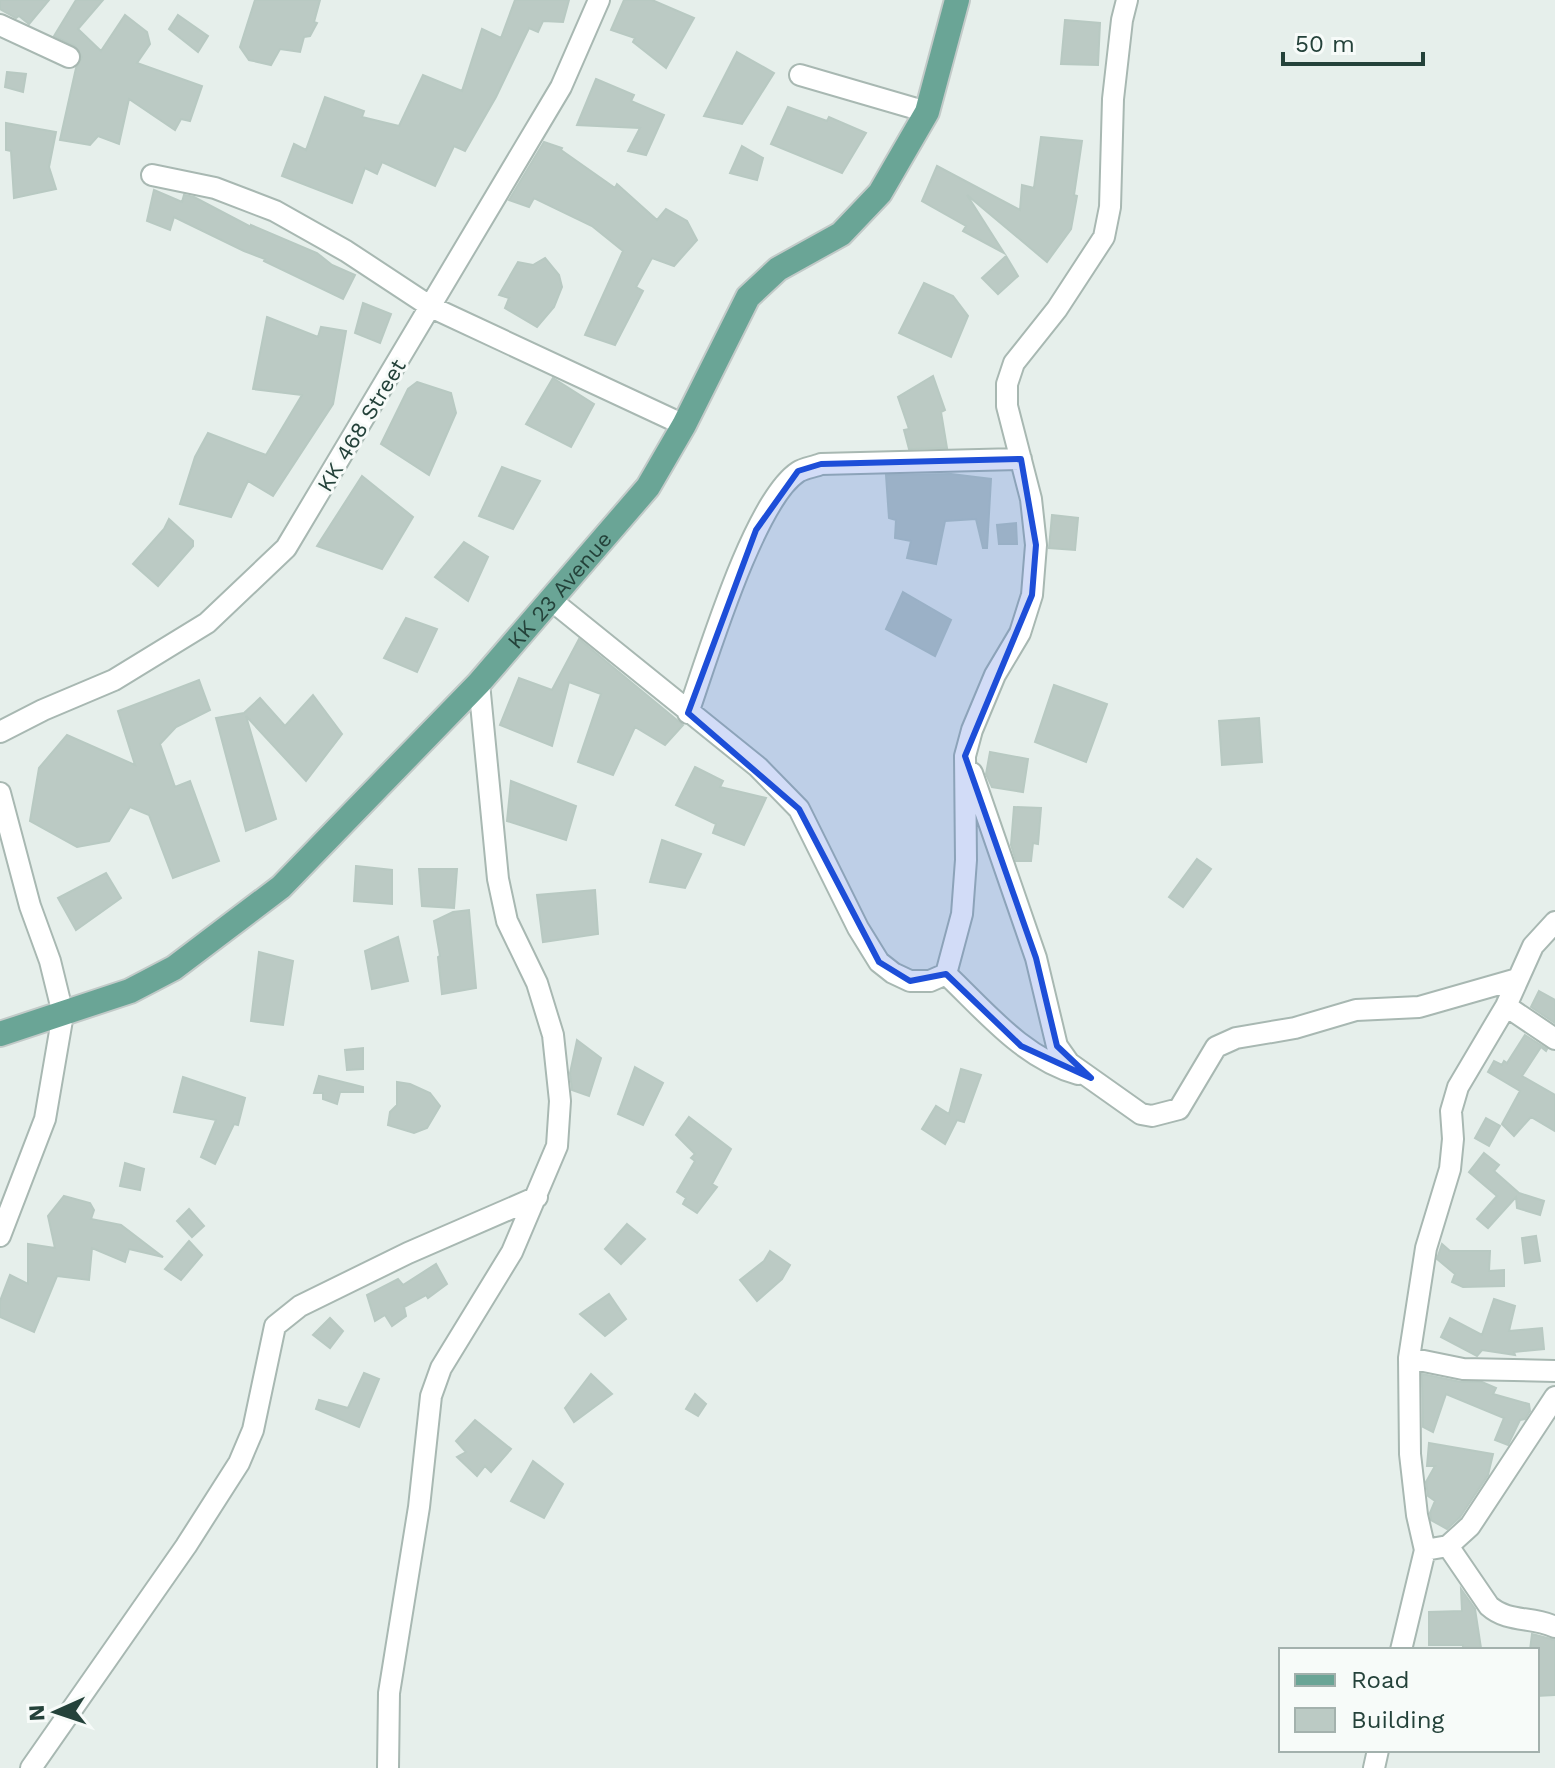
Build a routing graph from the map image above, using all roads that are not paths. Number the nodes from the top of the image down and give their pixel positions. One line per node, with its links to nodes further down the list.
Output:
1 (599, 0): 9 (street, KK 468 Street)
2 (957, 0): 7 (main road, KK 23 Avenue)
3 (1127, 0): 11 (street)
4 (0, 25): 5 (street)
5 (69, 57)
6 (800, 75): 7 (street)
7 (927, 112): 10 (main road, KK 23 Avenue)
8 (152, 175): 9 (street)
9 (431, 307): 10 (street); 15 (street, KK 468 Street)
10 (684, 425): 12 (main road, KK 23 Avenue)
11 (1021, 459): 14 (street); 16 (street)
12 (551, 600): 13 (main road, KK 23 Avenue); 14 (street)
13 (479, 683): 22 (main road, KK 23 Avenue); 26 (street)
14 (688, 713): 19 (street)
15 (0, 732)
16 (965, 756): 19 (street); 25 (street)
17 (0, 793): 22 (street)
18 (1555, 922): 20 (street)
19 (946, 974): 25 (street)
20 (1517, 979): 21 (street); 25 (street)
21 (1506, 1006): 24 (street); 28 (street)
22 (63, 1014): 23 (main road, KK 23 Avenue); 27 (street)
23 (0, 1034)
24 (1555, 1039)
25 (1091, 1078)
26 (537, 1197): 35 (street); 36 (street)
27 (0, 1236)
28 (1409, 1358): 29 (street); 32 (street)
29 (1555, 1371)
30 (1555, 1397): 31 (street)
31 (1448, 1546): 32 (street); 33 (street)
32 (1425, 1550): 34 (street)
33 (1555, 1627)
34 (1401, 1648)
35 (31, 1768)
36 (388, 1768)

